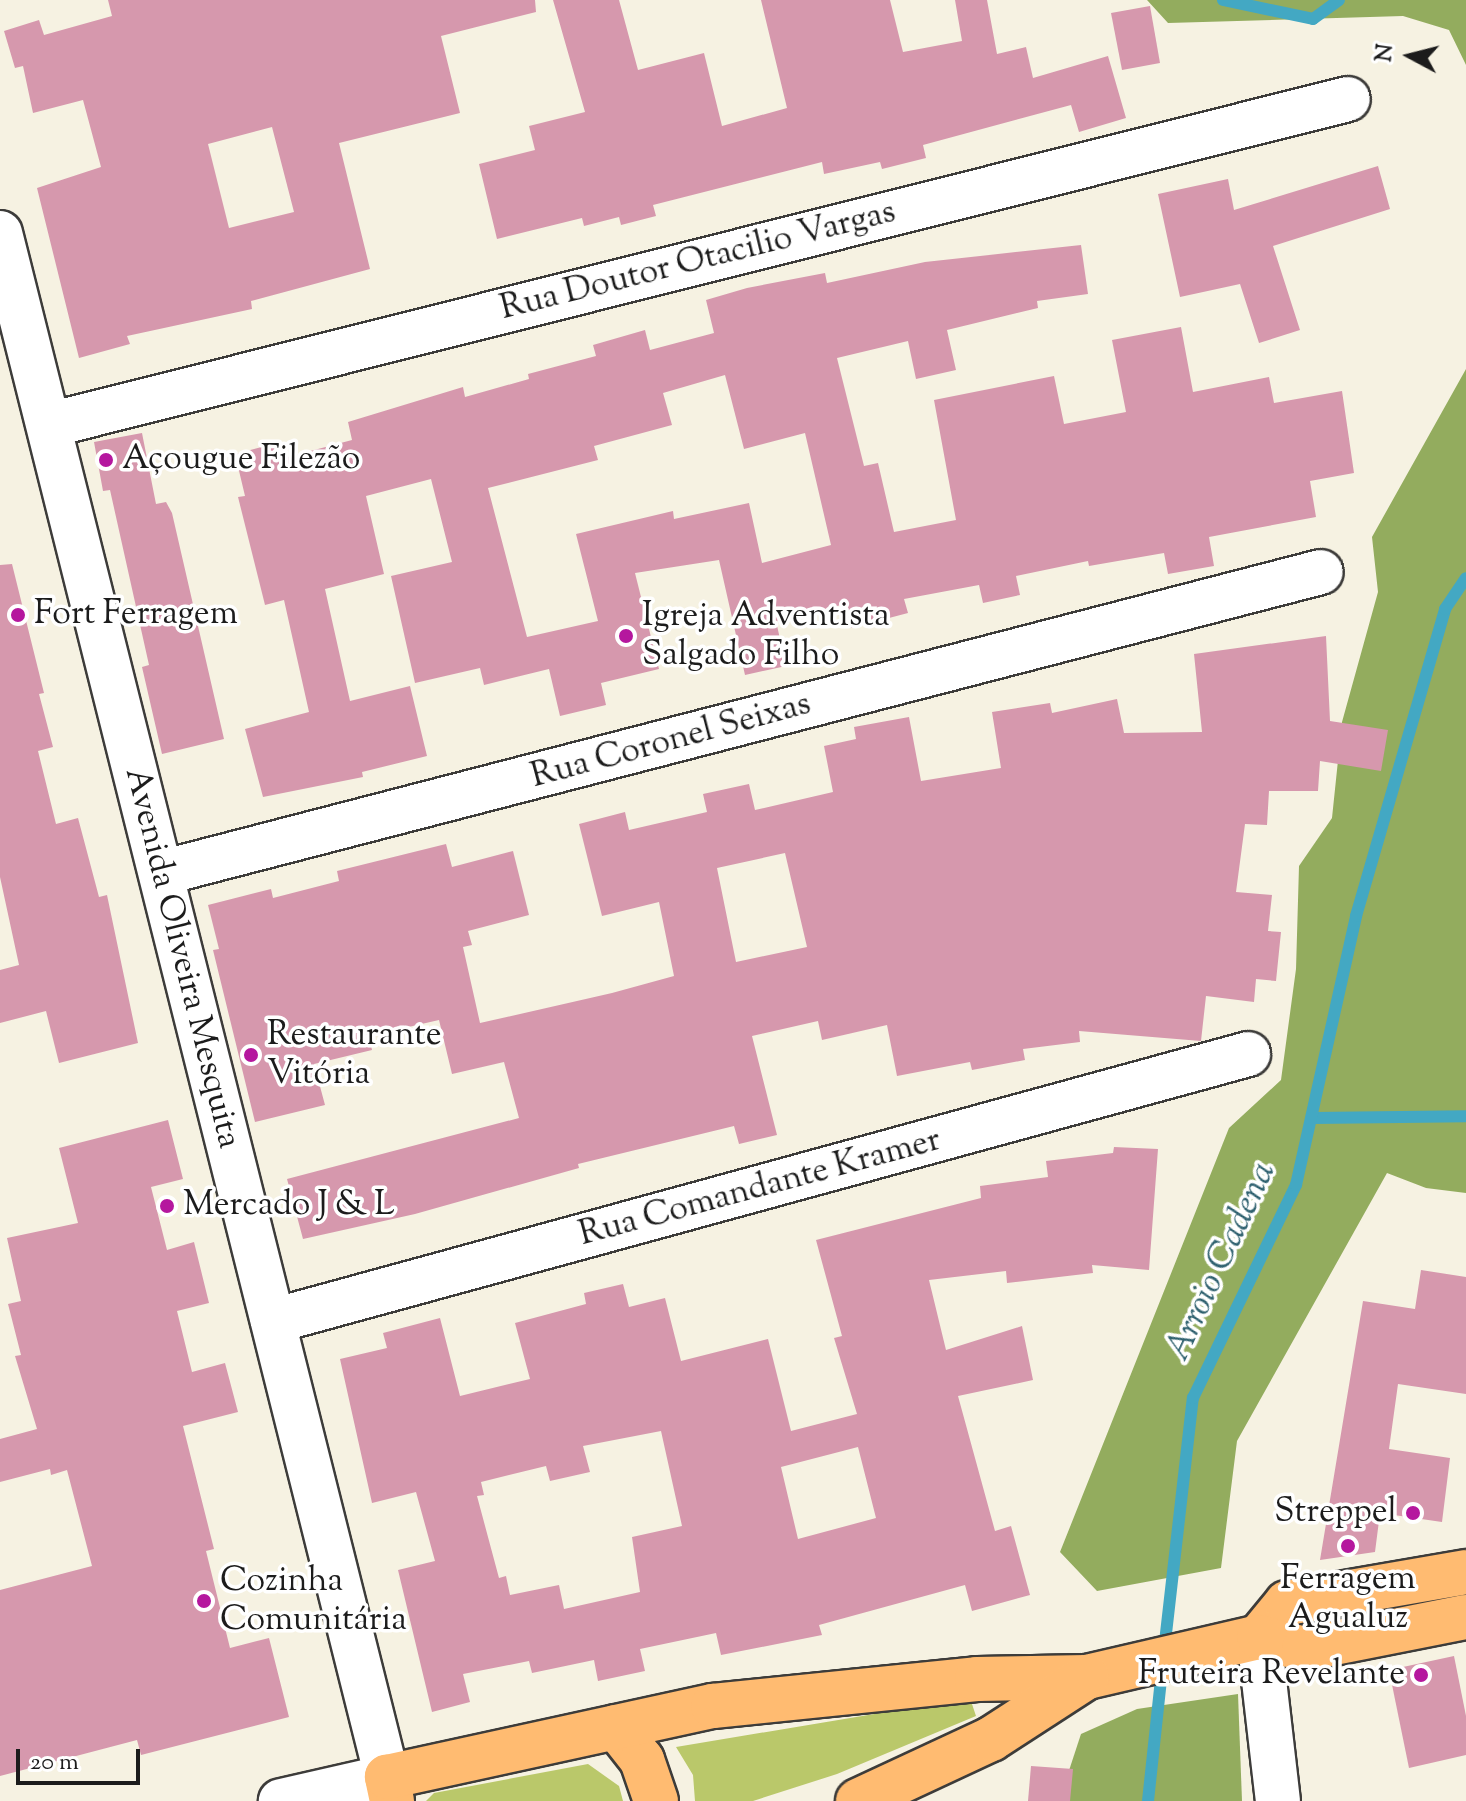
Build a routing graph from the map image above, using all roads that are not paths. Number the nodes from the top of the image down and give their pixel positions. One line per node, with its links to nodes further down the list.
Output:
1 (1348, 99): 3 (street, Rua Doutor Otacilio Vargas)
2 (0, 233): 3 (street, Avenida Oliveira Mesquita)
3 (49, 425): 5 (street, Avenida Oliveira Mesquita)
4 (1321, 572): 5 (street, Rua Coronel Seixas)
5 (161, 873): 7 (street, Avenida Oliveira Mesquita)
6 (1248, 1054): 7 (street, Rua Comandante Kramer)
7 (273, 1321): 13 (street, Avenida Oliveira Mesquita)
8 (1466, 1572): 10 (main road)
9 (1466, 1617): 10 (main road)
10 (1245, 1640): 11 (main road); 17 (street)
11 (1087, 1677): 12 (main road); 16 (main road)
12 (616, 1727): 13 (main road); 15 (main road)
13 (390, 1789): 14 (street)
14 (281, 1801)
15 (656, 1801)
16 (858, 1801)
17 (1278, 1801)

